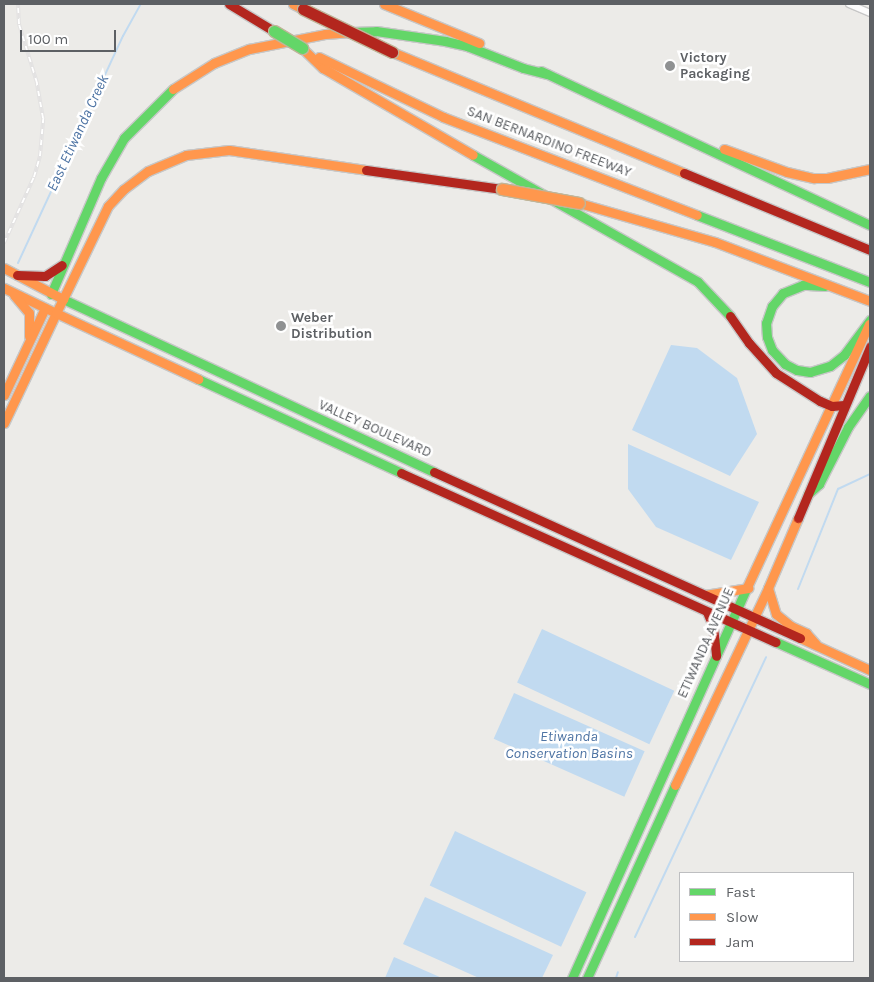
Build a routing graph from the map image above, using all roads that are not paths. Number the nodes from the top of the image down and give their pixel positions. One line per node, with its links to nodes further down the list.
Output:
1 (229, 4): 6 (main road, SAN BERNARDINO FREEWAY, bridge)
2 (384, 4): 7 (main road)
3 (849, 4): 5 (street)
4 (298, 7): 11 (main road, SAN BERNARDINO FREEWAY, bridge)
5 (870, 13)
6 (302, 48): 15 (main road, SAN BERNARDINO FREEWAY); 30 (main road)
7 (547, 74): 8 (main road); 12 (main road)
8 (688, 139): 9 (main road); 10 (main road)
9 (870, 169)
10 (870, 225)
11 (870, 250)
12 (64, 264): 14 (main road); 17 (main road)
13 (4, 268): 14 (main road)
14 (37, 281): 17 (main road, VALLEY BOULEVARD)
15 (870, 282)
16 (6, 289): 21 (main road)
17 (51, 294): 19 (main road, VALLEY BOULEVARD); 22 (main road)
18 (856, 295): 19 (main road, bridge); 20 (main road); 24 (main road)
19 (63, 299): 23 (main road); 35 (main road, VALLEY BOULEVARD)
20 (870, 301)
21 (27, 303): 22 (main road); 25 (main road)
22 (45, 308): 23 (main road); 25 (main road)
23 (56, 313): 31 (main road); 37 (main road)
24 (870, 321): 30 (main road, ETIWANDA AVENUE)
25 (29, 342): 27 (main road)
26 (870, 347): 29 (main road)
27 (4, 395)
28 (870, 396): 32 (main road)
29 (844, 405): 30 (main road); 32 (main road)
30 (832, 406): 33 (main road, ETIWANDA AVENUE)
31 (4, 422)
32 (808, 494): 34 (main road)
33 (748, 588): 35 (main road); 36 (main road, ETIWANDA AVENUE)
34 (768, 588): 38 (main road); 41 (main road)
35 (706, 595): 36 (main road, VALLEY BOULEVARD)
36 (737, 609): 38 (main road, VALLEY BOULEVARD); 39 (main road, ETIWANDA AVENUE)
37 (707, 612): 39 (main road); 42 (main road)
38 (754, 617): 40 (main road); 41 (main road, VALLEY BOULEVARD)
39 (732, 622): 40 (main road); 42 (main road, ETIWANDA AVENUE)
40 (748, 629): 43 (main road); 48 (main road)
41 (816, 644): 44 (main road)
42 (716, 657): 47 (main road, ETIWANDA AVENUE)
43 (830, 667): 45 (main road); 46 (main road)
44 (870, 670)
45 (870, 678)
46 (870, 684)
47 (572, 978)
48 (586, 978)

